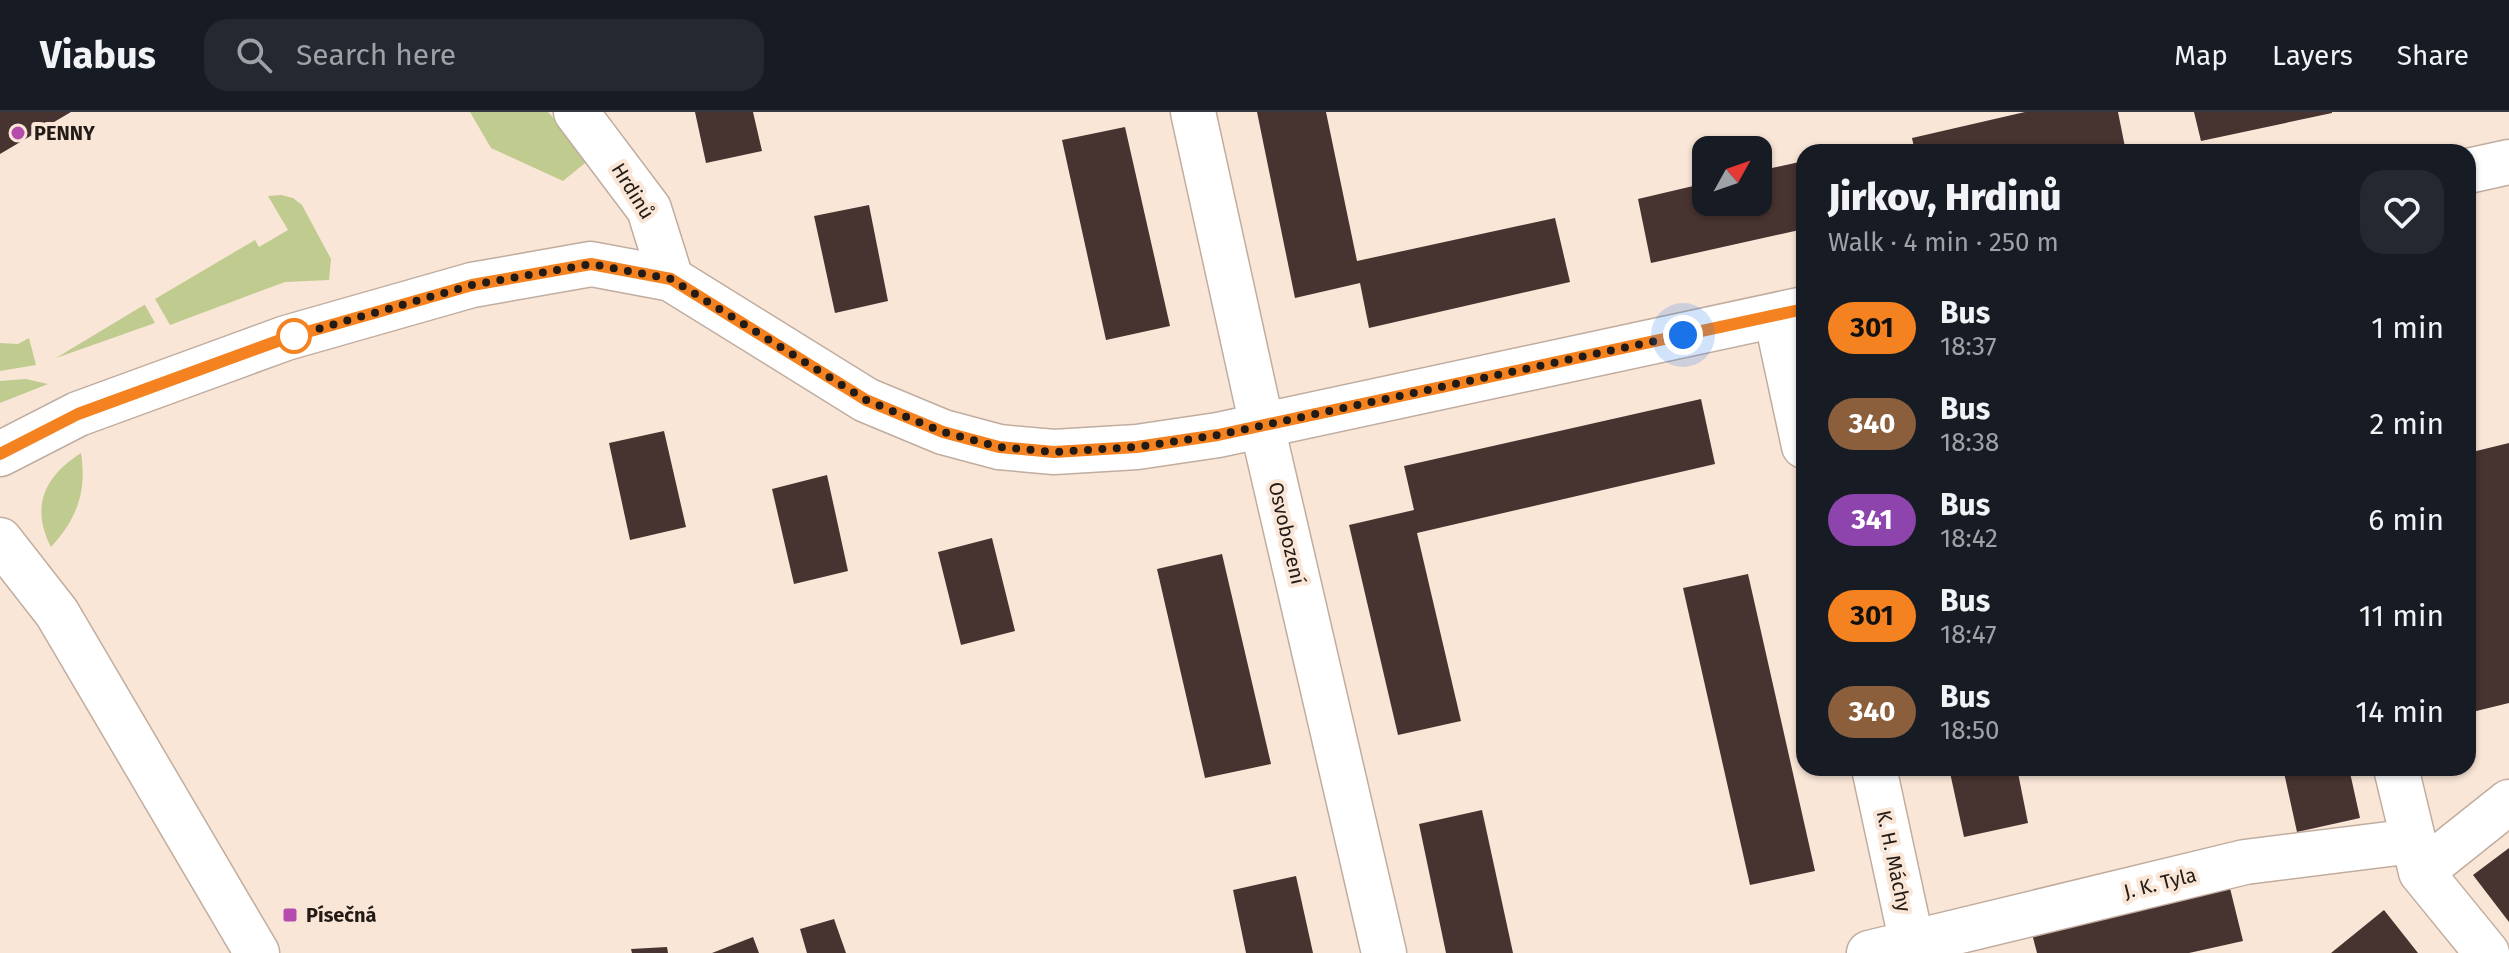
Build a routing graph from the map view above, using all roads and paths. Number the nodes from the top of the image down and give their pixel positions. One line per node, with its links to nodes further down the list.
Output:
1 (576, 112): 5 (street, Hrdinů)
2 (1193, 112): 8 (street, Osvobození)
3 (2509, 162): 4 (street)
4 (2476, 169)
5 (671, 279): 8 (street); 9 (street)
6 (1790, 312): 7 (street); 8 (street)
7 (1796, 369)
8 (1262, 426): 17 (street, Osvobození)
9 (0, 454)
10 (0, 540): 16 (street)
11 (1876, 776): 15 (street, K. H. Máchy)
12 (2398, 776): 14 (street)
13 (2509, 802): 14 (street)
14 (2417, 856): 15 (street, J. K. Tyla); 19 (street)
15 (1913, 948): 18 (street, J. K. Tyla)
16 (257, 953)
17 (1384, 953)
18 (1869, 953)
19 (2487, 953)

